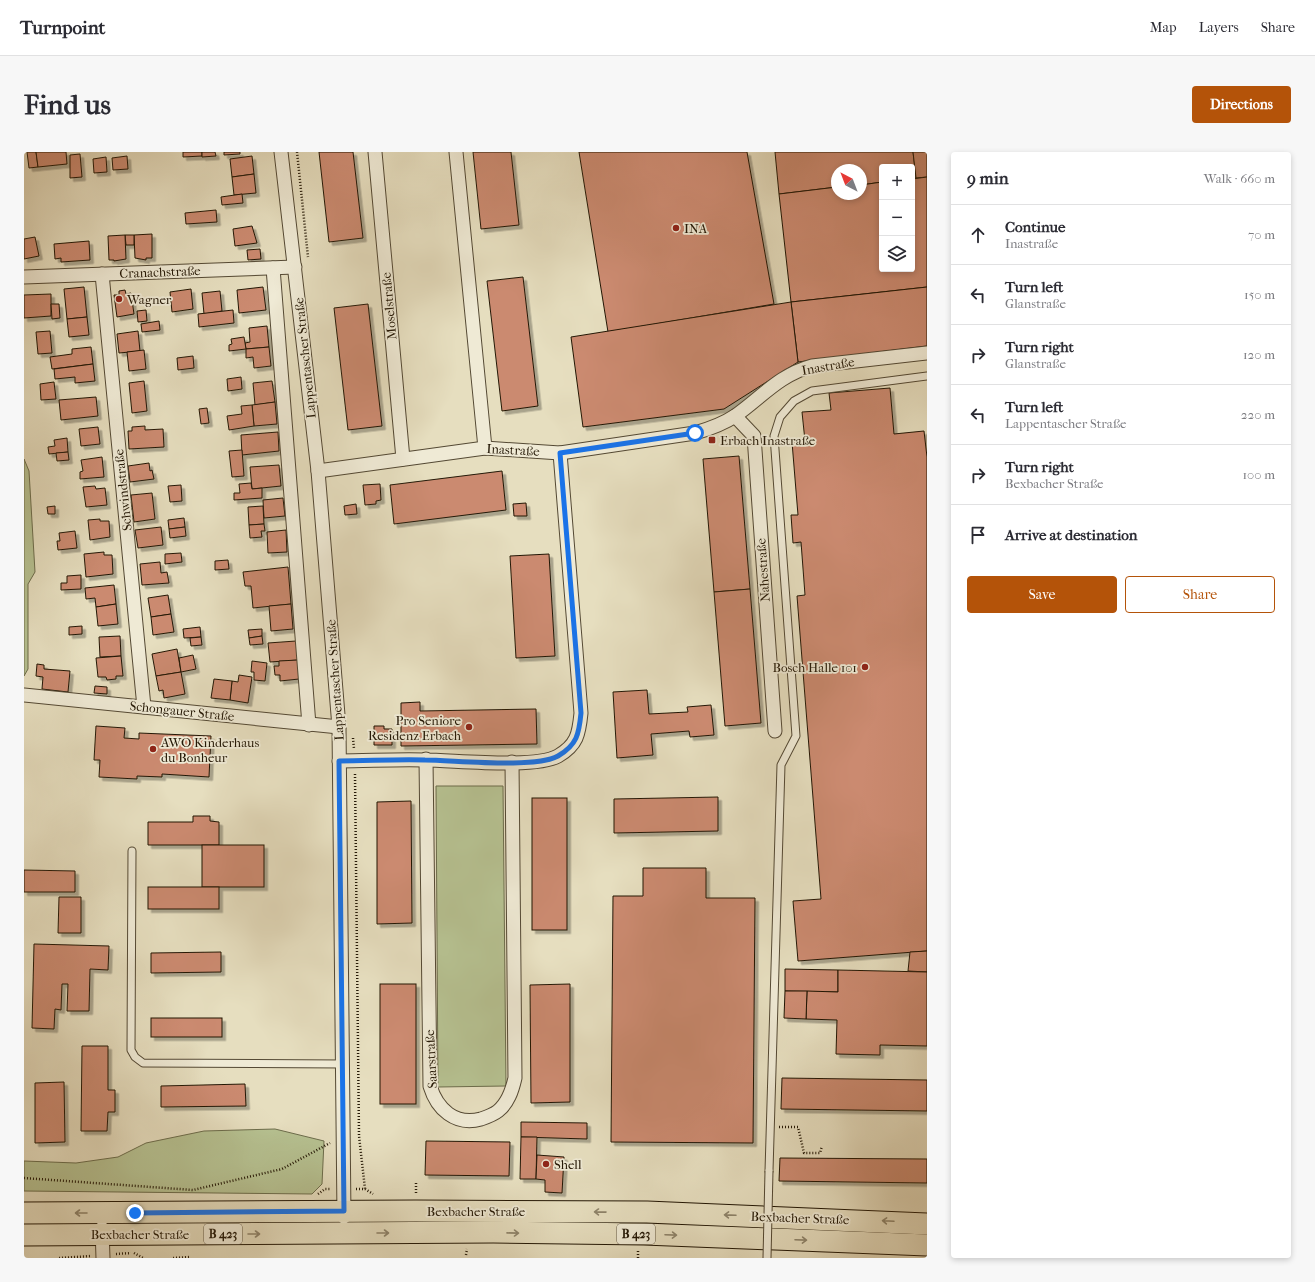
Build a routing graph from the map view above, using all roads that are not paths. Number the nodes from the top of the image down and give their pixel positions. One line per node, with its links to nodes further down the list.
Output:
1 (281, 152): 4 (street, Lappentascher Straße)
2 (375, 152): 13 (street, Moselstraße)
3 (456, 152): 11 (street)
4 (295, 267): 5 (street, Cranachstraße); 14 (street, Lappentascher Straße)
5 (273, 268): 6 (street, Cranachstraße); 17 (street, Lappentascher Straße)
6 (102, 274): 7 (street, Cranachstraße); 16 (street, Schwindstraße)
7 (24, 277)
8 (927, 353): 10 (street, Inastraße)
9 (927, 376): 34 (lane, bridge)
10 (735, 416): 12 (street, Inastraße); 19 (street, Nahestraße)
11 (485, 448): 12 (street, Inastraße); 13 (street, Inastraße)
12 (560, 453): 22 (street)
13 (403, 459): 14 (street, Inastraße)
14 (318, 471): 18 (street, Lappentascher Straße)
15 (24, 695): 16 (street, Schongauer Straße)
16 (144, 707): 17 (street, Schongauer Straße)
17 (309, 725): 18 (street, Schongauer Straße)
18 (339, 727): 21 (street, Lappentascher Straße)
19 (775, 730)
20 (426, 760): 21 (street); 22 (street); 22 (street, Saarstraße)
21 (339, 761): 24 (street, Lappentascher Straße)
22 (512, 762)
23 (132, 851): 24 (lane)
24 (344, 1064): 25 (street, Lappentascher Straße)
25 (344, 1211): 27 (main road, Bexbacher Straße / B 423); 28 (main road, Bexbacher Straße / B 423, one-way to 25); 29 (street, Lappentascher Straße)
26 (24, 1213): 27 (main road, Bexbacher Straße / B 423, one-way to 26)
27 (102, 1213): 30 (street)
28 (927, 1224)
29 (344, 1233): 30 (main road, Bexbacher Straße / B 423, one-way to 29); 32 (main road, Bexbacher Straße / B 423, one-way to 32)
30 (103, 1234): 31 (main road, Bexbacher Straße / B 423); 33 (street)
31 (24, 1235)
32 (927, 1245)
33 (103, 1258)
34 (766, 1258)

